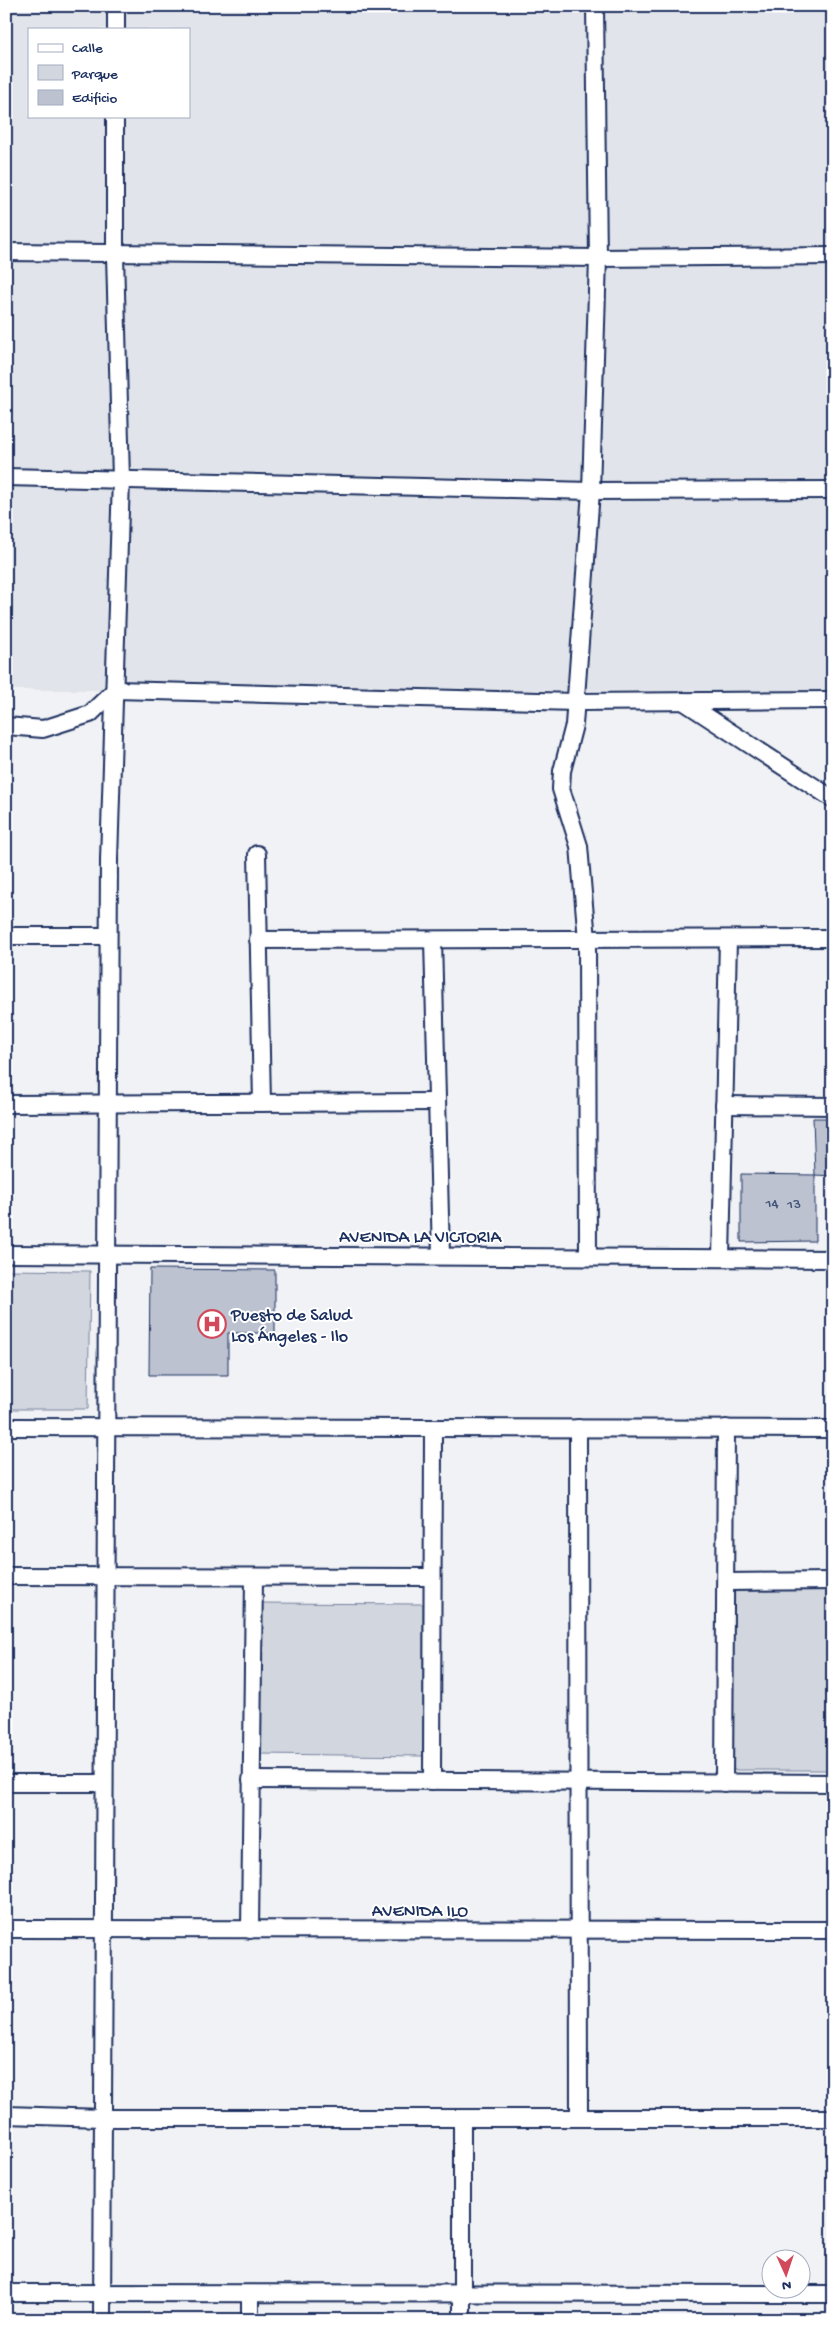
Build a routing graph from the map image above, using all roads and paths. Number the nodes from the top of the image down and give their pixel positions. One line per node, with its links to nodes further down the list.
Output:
1 (116, 6): 3 (street)
2 (595, 6): 8 (street)
3 (116, 28)
4 (115, 118): 6 (street)
5 (6, 252): 6 (street)
6 (115, 254): 8 (street); 10 (street)
7 (833, 256): 8 (street)
8 (598, 258): 12 (street)
9 (6, 477): 10 (street)
10 (121, 479): 12 (street); 13 (street)
11 (833, 490): 12 (street)
12 (591, 491): 16 (street)
13 (115, 690): 16 (street); 17 (street); 21 (street)
14 (833, 700): 15 (street)
15 (684, 701): 16 (street); 18 (street)
16 (575, 702): 26 (street)
17 (6, 726)
18 (833, 799)
19 (257, 854): 24 (street)
20 (6, 936): 21 (street)
21 (108, 936): 28 (street)
22 (833, 938): 23 (street)
23 (728, 939): 26 (street); 31 (street)
24 (258, 940): 25 (street); 29 (street)
25 (433, 940): 26 (street); 27 (street)
26 (587, 940): 36 (street)
27 (437, 1102): 29 (street); 35 (street)
28 (108, 1103): 29 (street); 30 (street); 34 (street)
29 (262, 1103)
30 (6, 1104)
31 (724, 1105): 32 (street); 37 (street)
32 (833, 1106)
33 (6, 1254): 34 (street, AVENIDA LA VICTORIA)
34 (107, 1255): 35 (street, AVENIDA LA VICTORIA); 40 (street)
35 (441, 1256): 36 (street, AVENIDA LA VICTORIA)
36 (588, 1257): 37 (street, AVENIDA LA VICTORIA)
37 (721, 1258): 38 (street, AVENIDA LA VICTORIA)
38 (833, 1258)
39 (6, 1427): 40 (street)
40 (106, 1428): 41 (street); 46 (street)
41 (433, 1428): 42 (street); 48 (street)
42 (578, 1428): 43 (street); 53 (street)
43 (726, 1428): 44 (street); 50 (street)
44 (833, 1428)
45 (6, 1576): 46 (street)
46 (106, 1576): 47 (street); 55 (street)
47 (254, 1577): 48 (street); 51 (street)
48 (432, 1577): 52 (street)
49 (833, 1581): 50 (street)
50 (726, 1582): 56 (street)
51 (251, 1780): 52 (street); 60 (street)
52 (432, 1781): 53 (street)
53 (579, 1782): 56 (street); 61 (street)
54 (6, 1783): 55 (street)
55 (104, 1783): 59 (street)
56 (724, 1783): 57 (street)
57 (833, 1783)
58 (6, 1929): 59 (street, AVENIDA ILO)
59 (104, 1929): 60 (street, AVENIDA ILO); 64 (street)
60 (250, 1930): 61 (street, AVENIDA ILO)
61 (579, 1930): 62 (street, AVENIDA ILO); 66 (street)
62 (833, 1930)
63 (6, 2115): 64 (street)
64 (103, 2118): 65 (street); 69 (street)
65 (462, 2118): 66 (street); 71 (street)
66 (579, 2118): 67 (street)
67 (833, 2118)
68 (6, 2294): 69 (street)
69 (102, 2294): 70 (street); 73 (street)
70 (250, 2294): 71 (street); 74 (street)
71 (462, 2294): 72 (street); 75 (street)
72 (833, 2294)
73 (102, 2320)
74 (250, 2320)
75 (462, 2320)

